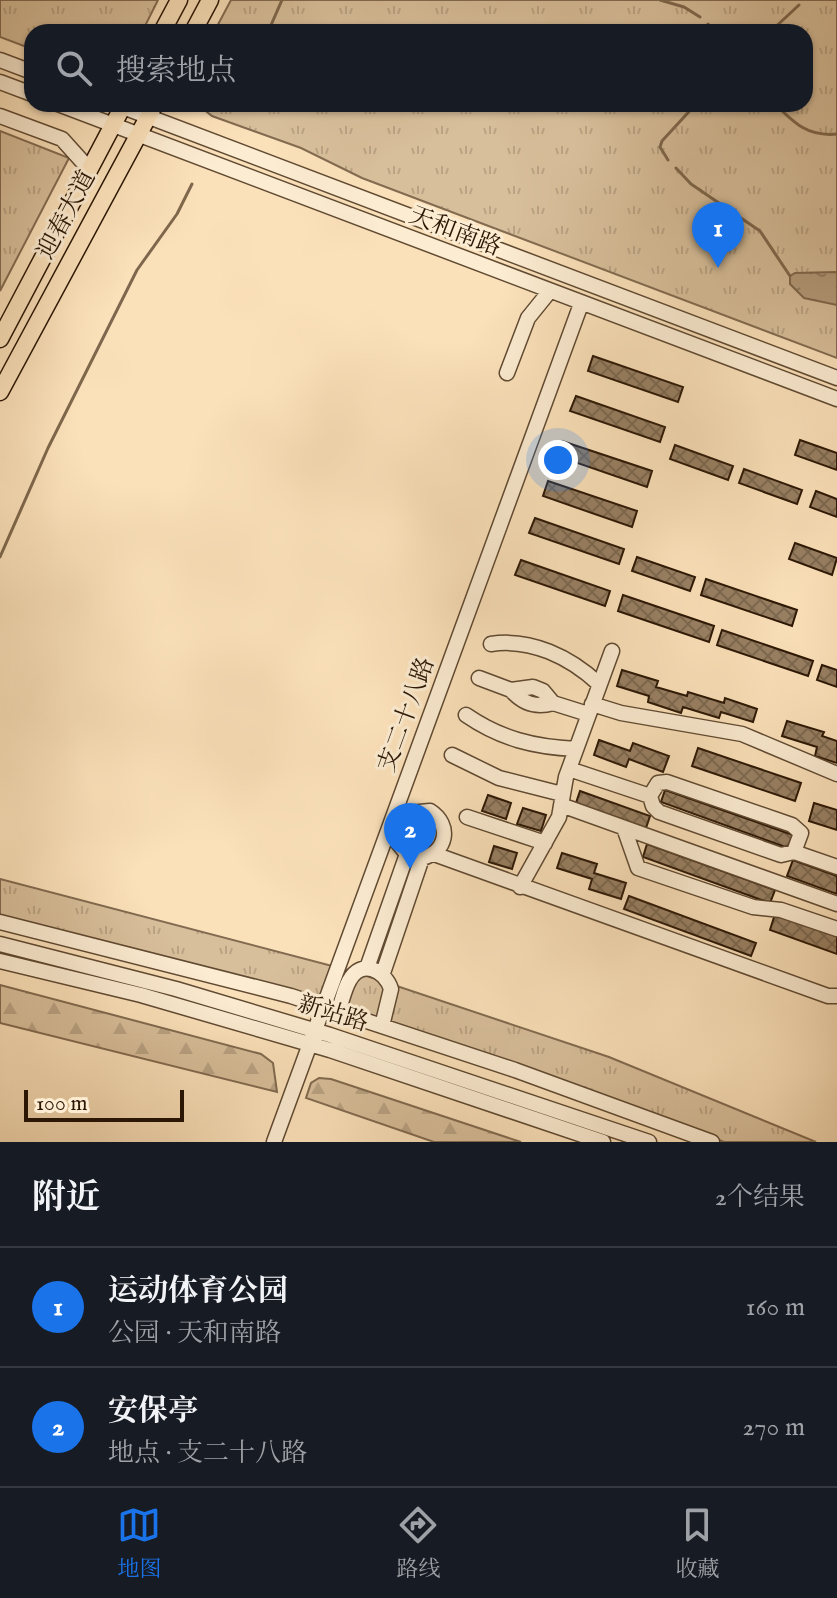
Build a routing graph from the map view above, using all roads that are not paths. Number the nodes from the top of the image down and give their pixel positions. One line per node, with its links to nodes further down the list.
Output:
1 (179, 0): 3 (main road)
2 (210, 0): 4 (main road)
3 (166, 24)
4 (197, 24)
5 (0, 60): 6 (street)
6 (24, 69)
7 (0, 82): 8 (street)
8 (24, 91)
9 (79, 112): 14 (street, 天和南路)
10 (118, 112): 14 (main road, 迎春大道)
11 (151, 112): 15 (main road, 迎春大道)
12 (157, 112): 21 (street, 天和南路)
13 (0, 116): 16 (street)
14 (113, 125): 15 (street, 天和南路); 16 (main road, 迎春大道)
15 (137, 134): 17 (street, 天和南路); 22 (main road, 迎春大道)
16 (89, 169): 19 (main road, 迎春大道)
17 (549, 292): 18 (street, 天和南路); 20 (street)
18 (581, 304): 23 (street, 天和南路); 55 (street, 支二十八路)
19 (0, 339)
20 (507, 373)
21 (837, 378)
22 (0, 392)
23 (837, 399)
24 (491, 644): 27 (street)
25 (612, 651): 27 (street)
26 (479, 678): 28 (street)
27 (599, 684): 28 (street)
28 (590, 709): 30 (street); 33 (street)
29 (466, 715): 30 (street)
30 (576, 749): 32 (street)
31 (452, 755): 35 (street)
32 (569, 769): 34 (street); 35 (street)
33 (837, 774)
34 (650, 796): 39 (street); 39 (street)
35 (561, 800): 37 (street); 38 (street)
36 (467, 817): 38 (street)
37 (624, 828): 45 (street); 49 (street)
38 (545, 843): 44 (street)
39 (794, 852): 41 (street)
40 (421, 855): 42 (street); 43 (street); 44 (street)
41 (837, 867)
42 (398, 879): 43 (street); 46 (street)
43 (413, 884): 48 (street)
44 (520, 887): 54 (street)
45 (837, 904)
46 (384, 918): 48 (street); 52 (street)
47 (0, 922): 55 (street)
48 (400, 924): 53 (street)
49 (837, 929)
50 (0, 944): 57 (street, 新站路)
51 (0, 961): 57 (street, 新站路)
52 (367, 968): 53 (street); 55 (street)
53 (383, 973): 56 (street)
54 (837, 996)
55 (331, 1009): 56 (street); 57 (street, 支二十八路)
56 (382, 1026): 61 (street)
57 (312, 1037): 58 (street, 支二十八路); 59 (street, 新站路); 60 (street, 新站路)
58 (274, 1142)
59 (603, 1142)
60 (649, 1142)
61 (712, 1142)

